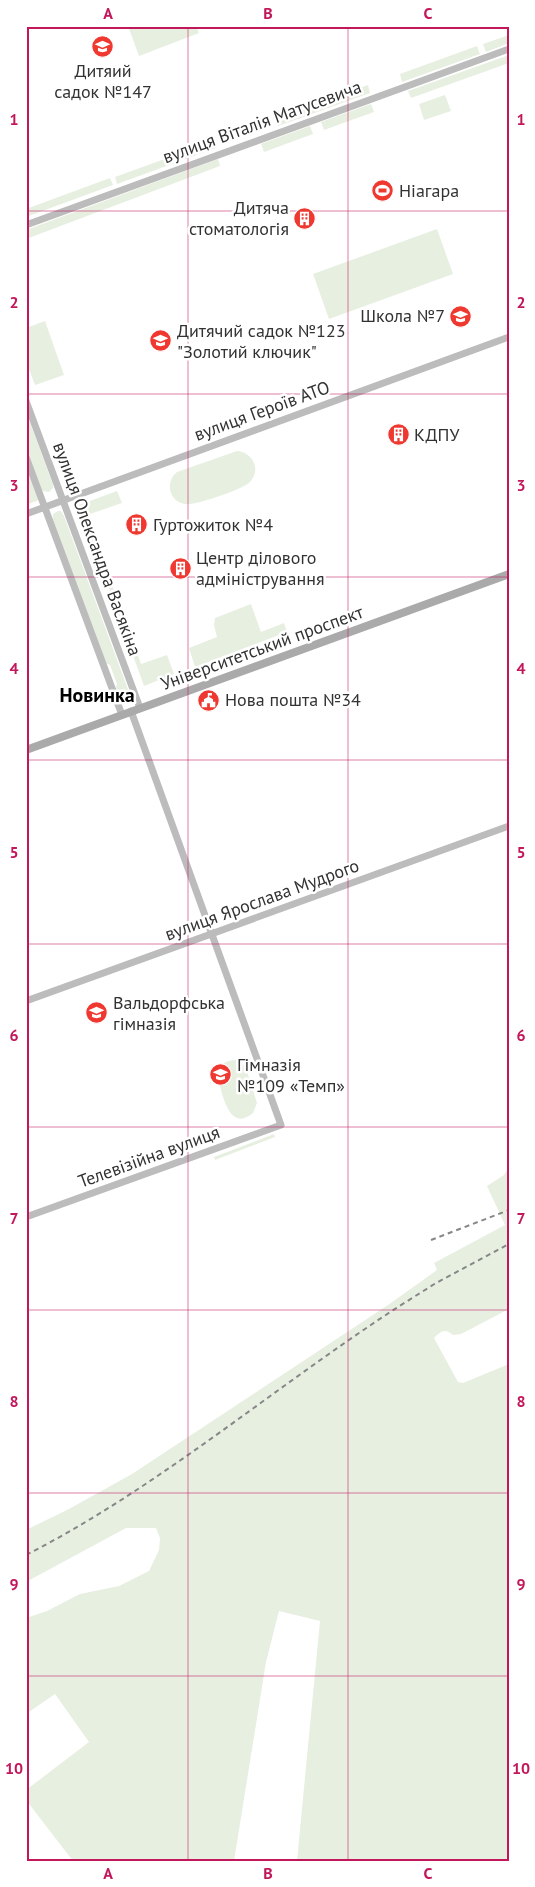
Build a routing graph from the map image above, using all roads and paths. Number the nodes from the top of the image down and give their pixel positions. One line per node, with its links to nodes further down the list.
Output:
1 (509, 49): 2 (street, вулиця Віталія Матусевича)
2 (26, 224)
3 (509, 337): 6 (street, вулиця Героїв АТО)
4 (26, 401): 6 (street, вулиця Олександра Васякіна)
5 (26, 457): 7 (street, вулиця Олександра Васякіна)
6 (62, 500): 7 (street, вулиця Героїв АТО); 10 (street, вулиця Олександра Васякіна)
7 (45, 507): 8 (street, вулиця Героїв АТО); 12 (street, вулиця Олександра Васякіна)
8 (26, 514)
9 (509, 574): 10 (main road, Університетський проспект)
10 (140, 708): 11 (main road, Університетський проспект)
11 (131, 712): 12 (main road, Університетський проспект); 15 (street)
12 (122, 715): 13 (main road, Університетський проспект)
13 (26, 750)
14 (509, 826): 15 (street, вулиця Ярослава Мудрого)
15 (212, 934): 16 (street, вулиця Ярослава Мудрого); 17 (street, Телевізійна вулиця)
16 (26, 1001)
17 (26, 1217)

